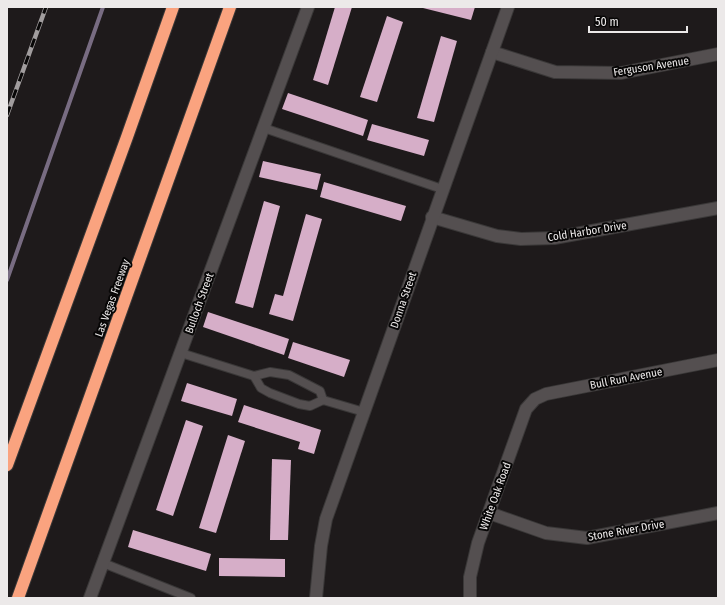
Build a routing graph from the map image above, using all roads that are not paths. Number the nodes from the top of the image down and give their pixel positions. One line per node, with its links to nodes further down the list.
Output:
1 (173, 7): 17 (highway)
2 (230, 7): 21 (highway, Las Vegas Freeway)
3 (308, 7): 7 (street, Bulloch Street)
4 (508, 7): 5 (street, Donna Street)
5 (492, 52): 6 (street, Ferguson Avenue); 8 (street, Donna Street)
6 (718, 54)
7 (264, 128): 8 (lane); 11 (street, Bulloch Street)
8 (442, 189): 10 (street, Donna Street)
9 (718, 208): 10 (street, Cold Harbor Drive)
10 (432, 217): 16 (street, Donna Street)
11 (181, 353): 13 (lane); 20 (street, Bulloch Street)
12 (718, 360): 14 (street, Bull Run Avenue)
13 (254, 376): 15 (lane); 15 (lane)
14 (535, 399): 18 (street, White Oak Road)
15 (323, 400): 16 (lane)
16 (364, 412): 24 (street, Donna Street)
17 (7, 465)
18 (489, 512): 19 (street, Stone River Drive); 25 (street, White Oak Road)
19 (718, 513)
20 (103, 563): 22 (street, Bulloch Street); 23 (lane)
21 (18, 598)
22 (90, 598)
23 (191, 598)
24 (316, 598)
25 (470, 598)

